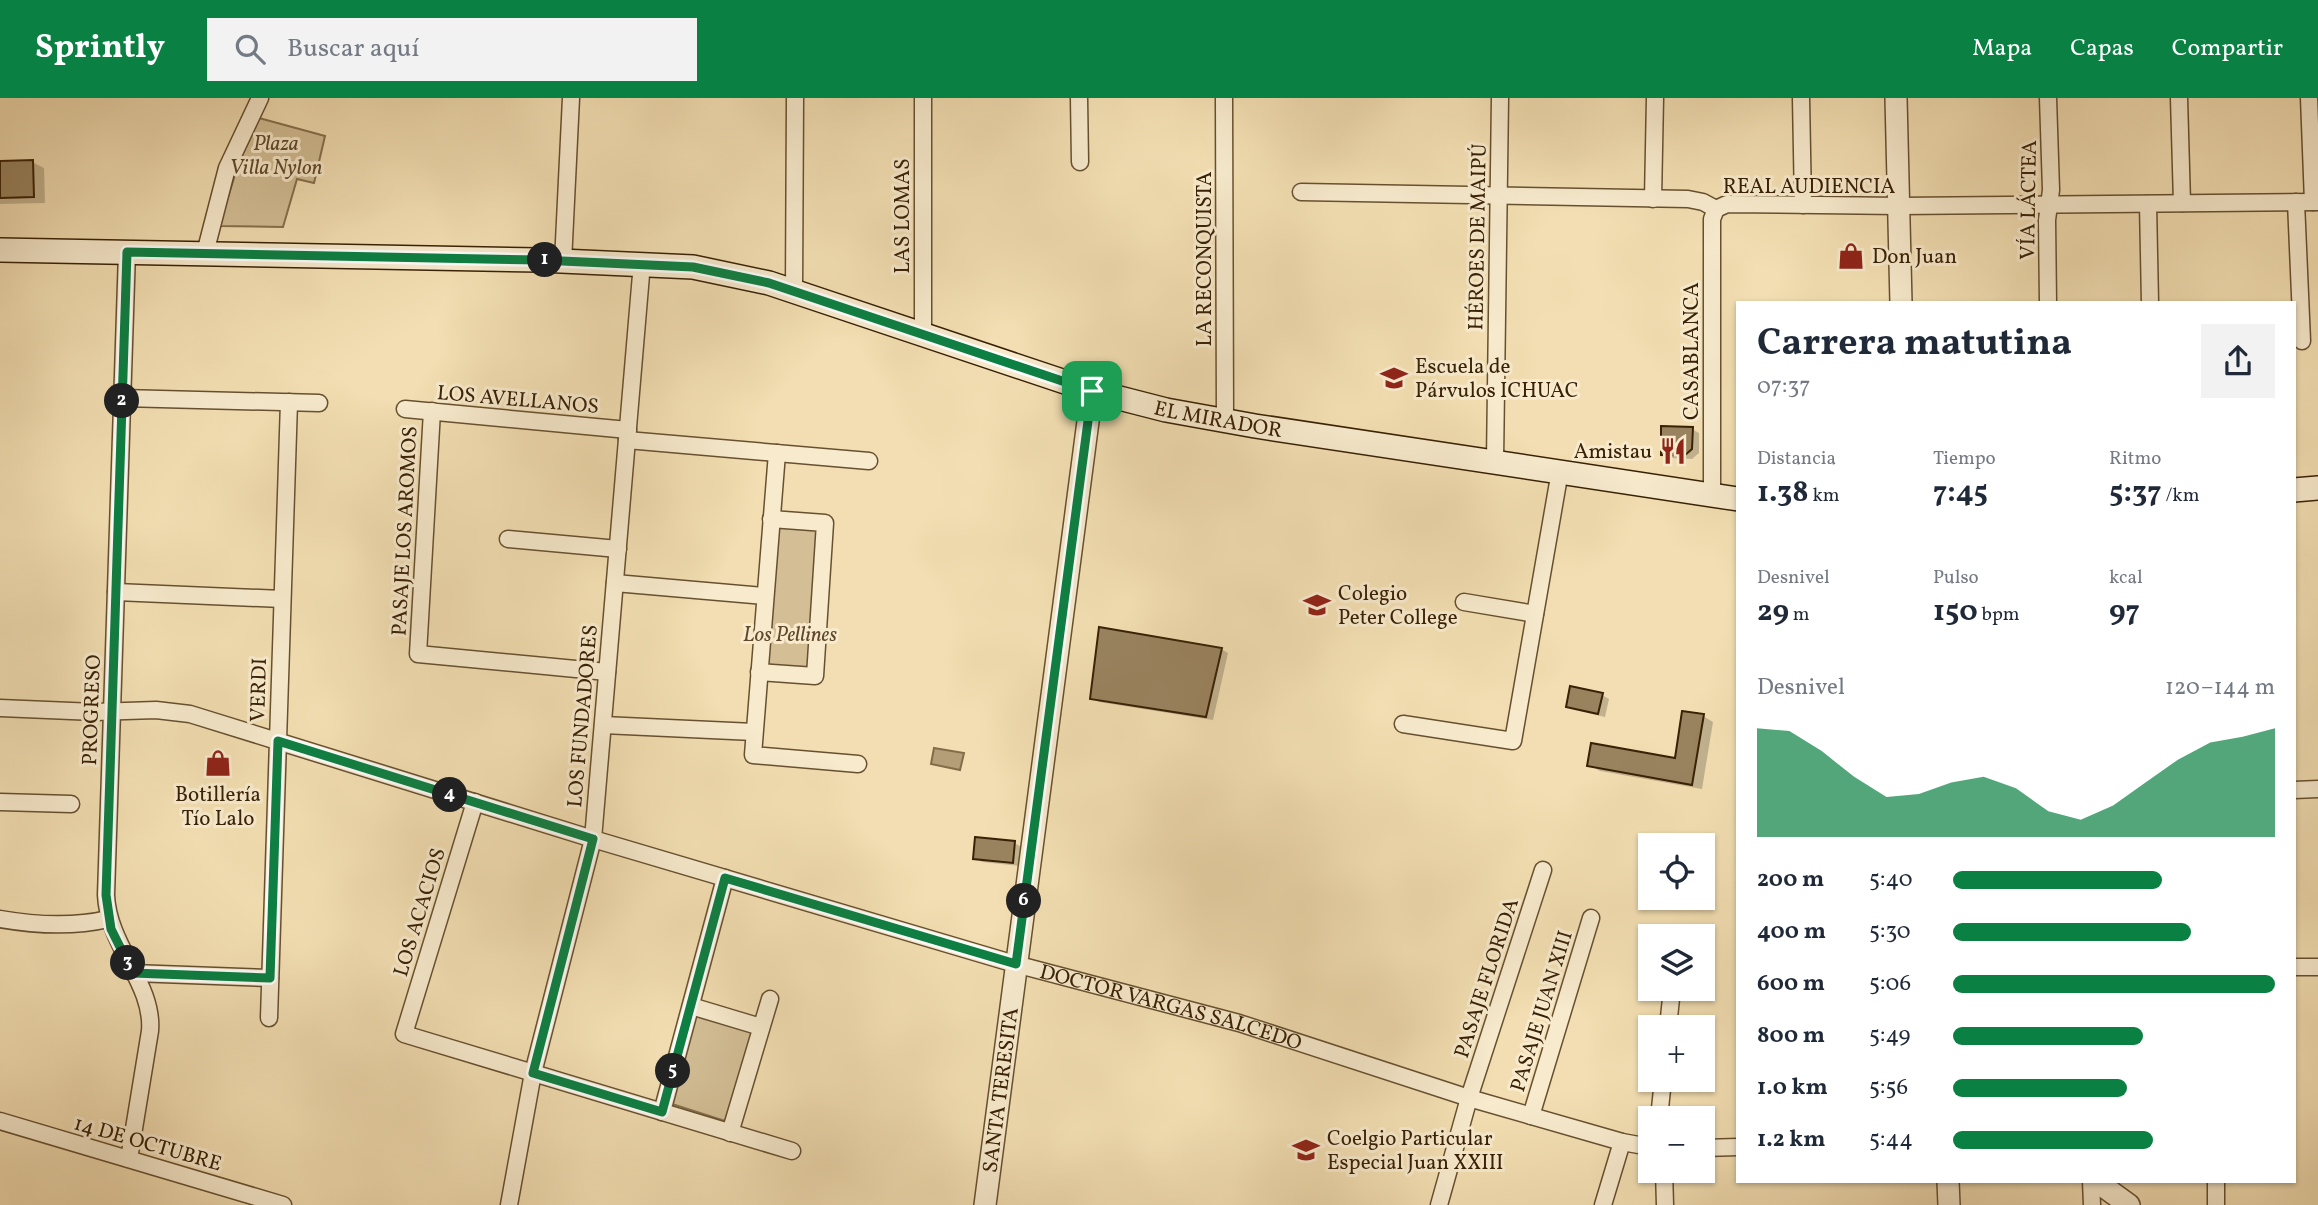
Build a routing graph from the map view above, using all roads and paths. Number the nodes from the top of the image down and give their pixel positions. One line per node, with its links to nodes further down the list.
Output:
1 (260, 98): 28 (street)
2 (571, 98): 29 (street)
3 (795, 98): 31 (street)
4 (923, 98): 35 (street, LAS LOMAS)
5 (1079, 98): 14 (street)
6 (1224, 98): 43 (street, LA RECONQUISTA)
7 (1500, 98): 16 (street, HÉROES DE MAIPÚ)
8 (1655, 98): 17 (street)
9 (1801, 98): 22 (street)
10 (1896, 98): 24 (street)
11 (2048, 98): 23 (street, VÍA LÁCTEA)
12 (2179, 98): 20 (street)
13 (2309, 98): 19 (street)
14 (1080, 162)
15 (1301, 192): 16 (street, REAL AUDIENCIA)
16 (1499, 197): 17 (street, REAL AUDIENCIA); 47 (street, HÉROES DE MAIPÚ)
17 (1653, 199): 25 (street, REAL AUDIENCIA)
18 (2295, 202): 19 (street, REAL AUDIENCIA); 20 (street, REAL AUDIENCIA); 36 (street)
19 (2315, 202)
20 (2182, 203): 21 (street, REAL AUDIENCIA)
21 (2148, 204): 23 (street, REAL AUDIENCIA); 34 (street)
22 (1803, 205): 24 (street, REAL AUDIENCIA); 25 (street, REAL AUDIENCIA)
23 (2049, 205): 24 (street, REAL AUDIENCIA); 33 (street, VÍA LÁCTEA)
24 (1899, 206): 32 (street)
25 (1716, 209): 51 (street, CASABLANCA)
26 (0, 250): 27 (main road, EL MIRADOR)
27 (127, 252): 28 (main road, EL MIRADOR); 38 (street, PROGRESO)
28 (205, 253): 29 (main road, EL MIRADOR)
29 (563, 262): 30 (main road, EL MIRADOR)
30 (642, 263): 31 (main road, EL MIRADOR); 44 (street, LOS FUNDADORES)
31 (794, 291): 35 (main road, EL MIRADOR)
32 (1901, 301)
33 (2049, 301)
34 (2150, 301)
35 (923, 335): 37 (main road, EL MIRADOR)
36 (2305, 341)
37 (1092, 391): 43 (main road, EL MIRADOR); 82 (street, SANTA TERESITA)
38 (122, 398): 39 (street); 57 (street, PROGRESO)
39 (289, 402): 40 (street); 59 (street, VERDI)
40 (319, 403)
41 (405, 409): 42 (street, LOS AVELLANOS)
42 (432, 411): 44 (street, LOS AVELLANOS); 62 (street, PASAJE LOS AROMOS)
43 (1225, 421): 47 (main road, EL MIRADOR)
44 (628, 435): 45 (street, LOS AVELLANOS); 55 (street, LOS FUNDADORES)
45 (777, 453): 46 (street, LOS AVELLANOS); 53 (street)
46 (869, 461)
47 (1495, 461): 48 (main road, EL MIRADOR)
48 (1560, 471): 51 (main road, EL MIRADOR); 61 (street)
49 (2318, 488): 50 (main road)
50 (2296, 491)
51 (1712, 495): 52 (main road, EL MIRADOR)
52 (1736, 499)
53 (771, 519): 58 (street); 63 (street)
54 (508, 539): 55 (street)
55 (618, 549): 56 (street, LOS FUNDADORES)
56 (615, 583): 58 (street); 62 (street, LOS FUNDADORES)
57 (116, 592): 59 (street); 65 (street, PROGRESO)
58 (765, 596): 63 (street)
59 (282, 599): 69 (street, VERDI)
60 (1464, 602): 61 (street)
61 (1535, 614): 66 (street)
62 (607, 672): 67 (street, LOS FUNDADORES)
63 (759, 672): 68 (street)
64 (0, 708): 65 (street, DOCTOR VARGAS SALCEDO)
65 (112, 711): 69 (street, DOCTOR VARGAS SALCEDO); 81 (street, PROGRESO)
66 (1403, 724)
67 (603, 725): 68 (street); 76 (street, LOS FUNDADORES)
68 (754, 733): 70 (street)
69 (278, 741): 74 (street, DOCTOR VARGAS SALCEDO); 86 (street, VERDI)
70 (858, 764)
71 (2318, 789): 72 (street)
72 (2296, 790)
73 (0, 802): 75 (street)
74 (475, 802): 76 (street, DOCTOR VARGAS SALCEDO); 91 (street, LOS ACACIOS)
75 (71, 804)
76 (593, 839): 78 (street, DOCTOR VARGAS SALCEDO); 91 (street, LOS FUNDADORES)
77 (1543, 870): 92 (street, PASAJE FLORIDA)
78 (725, 878): 82 (street, DOCTOR VARGAS SALCEDO); 88 (street)
79 (1591, 918): 94 (street, PASAJE JUAN XIII)
80 (0, 919): 81 (street)
81 (108, 919): 85 (street, PROGRESO)
82 (1016, 964): 92 (street, DOCTOR VARGAS SALCEDO); 110 (street, SANTA TERESITA)
83 (2296, 967): 84 (street)
84 (2318, 967)
85 (133, 973): 86 (street); 102 (street, PROGRESO)
86 (270, 978): 89 (street, VERDI)
87 (770, 999): 90 (street)
88 (691, 1006): 90 (street); 93 (street)
89 (269, 1018)
90 (761, 1027): 96 (street)
91 (533, 1073): 93 (street); 109 (street, LOS FUNDADORES)
92 (1469, 1098): 94 (street, DOCTOR VARGAS SALCEDO); 111 (street, PASAJE FLORIDA)
93 (662, 1112): 96 (street)
94 (1531, 1116): 97 (street, DOCTOR VARGAS SALCEDO)
95 (0, 1121): 102 (street, 14 DE OCTUBRE)
96 (730, 1133): 101 (street)
97 (1622, 1142): 98 (street, DOCTOR VARGAS SALCEDO); 112 (street)
98 (1638, 1145)
99 (1736, 1147): 100 (street)
100 (1715, 1148)
101 (792, 1152)
102 (130, 1159): 108 (street, 14 DE OCTUBRE)
103 (1664, 1183): 113 (street)
104 (1948, 1183): 114 (street)
105 (2094, 1183): 115 (street)
106 (2097, 1183): 116 (street)
107 (2216, 1183): 117 (street)
108 (283, 1205)
109 (509, 1205)
110 (985, 1205)
111 (1439, 1205)
112 (1603, 1205)
113 (1665, 1205)
114 (1949, 1205)
115 (2092, 1205)
116 (2129, 1205)
117 (2216, 1205)

